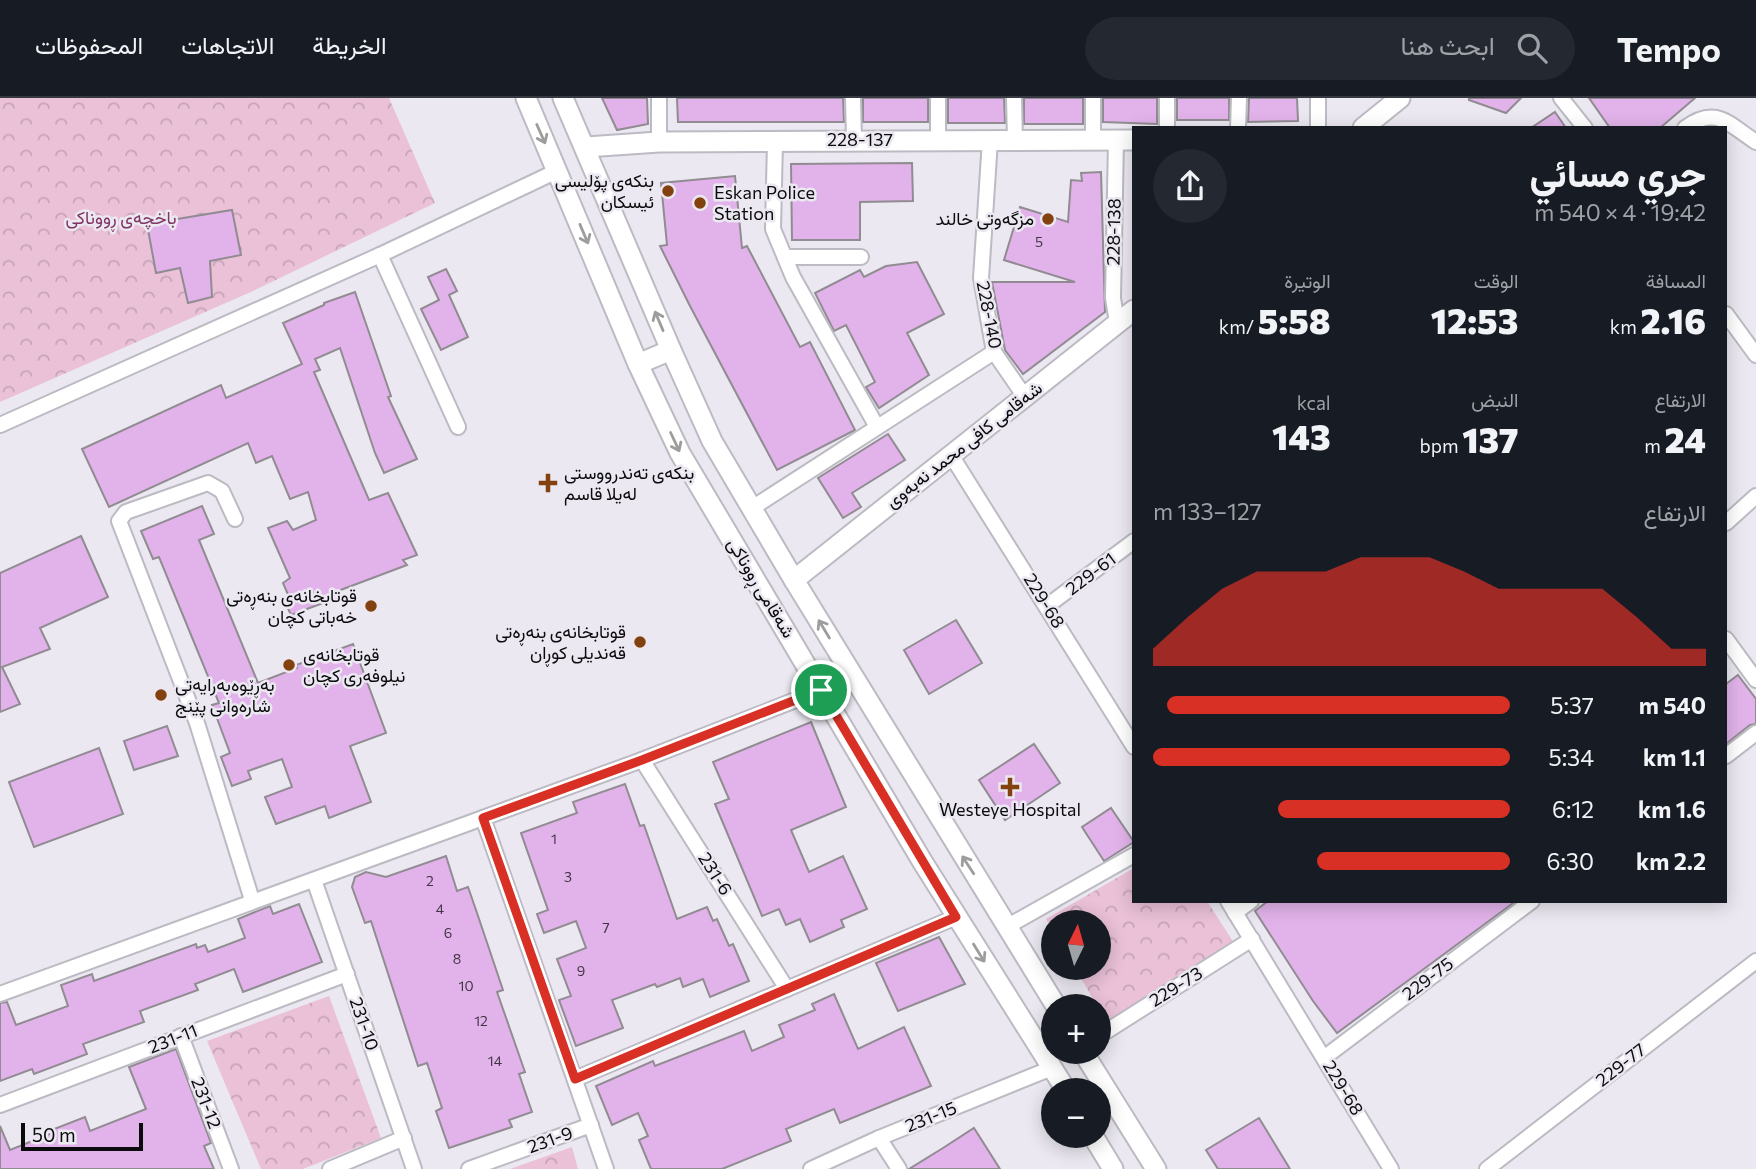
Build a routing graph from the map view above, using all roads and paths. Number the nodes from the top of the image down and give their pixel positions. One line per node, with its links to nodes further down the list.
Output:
1 (526, 98): 29 (main road, شەقامی ڕووناکی, one-way to 29)
2 (564, 98): 28 (main road, شەقامی ڕووناکی)
3 (659, 98): 26 (street)
4 (853, 98): 24 (street)
5 (938, 98): 25 (street)
6 (1014, 98): 20 (street)
7 (1093, 98): 21 (street)
8 (1167, 98): 13 (street)
9 (1239, 98): 14 (street)
10 (1318, 98): 15 (street)
11 (1401, 98): 16 (main road)
12 (1561, 98): 17 (street)
13 (1167, 126)
14 (1238, 126)
15 (1318, 126)
16 (1366, 126)
17 (1583, 126)
18 (1688, 126): 27 (street)
19 (990, 140): 20 (main road, 228-137); 25 (main road, 228-137); 37 (street, 228-140)
20 (1015, 140): 21 (main road, 228-137)
21 (1093, 140): 22 (main road, 228-137)
22 (1125, 140): 35 (street, 228-138)
23 (775, 141): 24 (main road, 228-137); 26 (main road, 228-137); 31 (street)
24 (854, 141): 25 (main road, 228-137)
25 (938, 141)
26 (659, 142): 28 (main road, 228-137)
27 (1756, 142)
28 (586, 147): 36 (main road, شەقامی ڕووناکی, one-way to 28)
29 (557, 171): 30 (street); 39 (main road, شەقامی ڕووناکی, one-way to 39)
30 (380, 255): 41 (street); 42 (street)
31 (785, 257): 32 (street); 43 (street)
32 (861, 257)
33 (1132, 312): 35 (main road, شەقامی کافی محمد نەبەوی)
34 (1727, 315): 38 (street)
35 (1117, 323): 40 (main road, شەقامی کافی محمد نەبەوی)
36 (671, 350): 39 (main road); 46 (main road, شەقامی ڕووناکی)
37 (994, 352): 40 (street, 228-140); 43 (street)
38 (1756, 355)
39 (638, 364): 54 (main road, شەقامی ڕووناکی, one-way to 54)
40 (1025, 397): 44 (main road, شەقامی کافی محمد نەبەوی)
41 (0, 425)
42 (458, 427)
43 (877, 427): 46 (street)
44 (951, 455): 50 (main road, شەقامی کافی محمد نەبەوی); 51 (street, 229-68)
45 (1756, 496): 48 (street)
46 (752, 508): 50 (main road, شەقامی ڕووناکی)
47 (235, 519): 62 (street)
48 (1727, 522)
49 (1132, 542): 51 (street, 229-61)
50 (794, 580): 66 (main road, شەقامی ڕووناکی, one-way to 50)
51 (1047, 606): 56 (street, 229-68)
52 (1727, 640): 53 (street)
53 (1756, 680)
54 (821, 690): 58 (street); 65 (main road, شەقامی ڕووناکی)
55 (1756, 733): 57 (street)
56 (1132, 744)
57 (1727, 755)
58 (642, 760): 59 (street); 70 (street, 231-6)
59 (483, 818): 61 (street); 79 (street)
60 (1132, 856): 66 (street)
61 (314, 880): 62 (street); 69 (street, 231-10)
62 (252, 900): 71 (street)
63 (1529, 903): 75 (street, 229-75)
64 (1231, 907): 67 (street, 229-68)
65 (956, 917): 70 (street); 77 (main road, شەقامی ڕووناکی, one-way to 77)
66 (1008, 926): 72 (main road, شەقامی ڕووناکی)
67 (1252, 939): 73 (street, 229-73); 75 (street, 229-68)
68 (1756, 961): 95 (street, 229-77)
69 (347, 974): 74 (street, 231-11); 82 (street, 231-10)
70 (787, 989): 79 (street)
71 (0, 994)
72 (1049, 994)
73 (1111, 1028)
74 (181, 1036): 80 (street, 231-11); 85 (street, 231-12)
75 (1325, 1057): 94 (street, 229-68)
76 (1090, 1064): 93 (main road)
77 (1052, 1068): 78 (main road, شەقامی ڕووناکی); 83 (street, 231-15)
78 (1058, 1078)
79 (575, 1079): 81 (street)
80 (0, 1105)
81 (591, 1125): 88 (street, 231-9); 89 (street)
82 (404, 1138): 86 (street); 87 (street, 231-10)
83 (879, 1138): 90 (street, 231-15); 91 (street)
84 (1100, 1148): 92 (main road)
85 (231, 1169)
86 (330, 1169)
87 (414, 1169)
88 (469, 1169)
89 (606, 1169)
90 (811, 1169)
91 (899, 1169)
92 (1113, 1169)
93 (1156, 1169)
94 (1391, 1169)
95 (1487, 1169)

